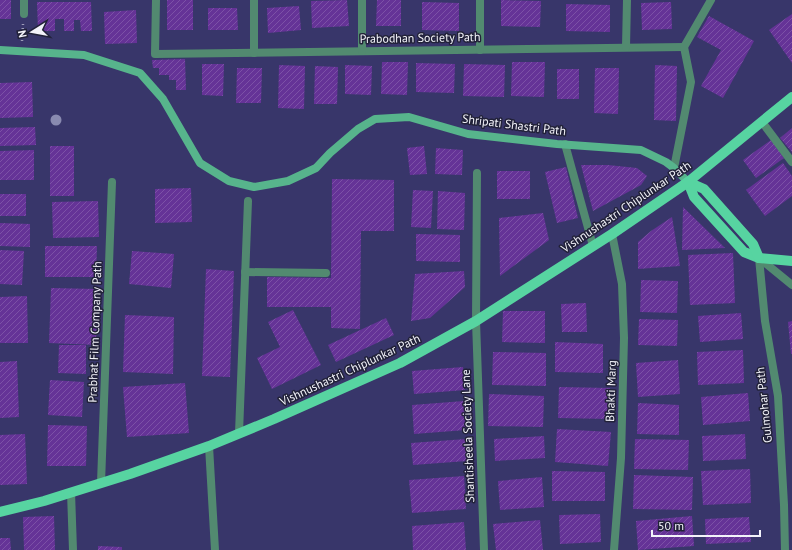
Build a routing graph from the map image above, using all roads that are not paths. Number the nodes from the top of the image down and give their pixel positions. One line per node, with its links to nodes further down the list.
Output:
1 (24, 0): 8 (street)
2 (156, 0): 14 (street, Prabodhan Society Path)
3 (254, 0): 14 (street)
4 (362, 0): 13 (street)
5 (480, 0): 12 (street)
6 (627, 0): 9 (street)
7 (710, 0): 10 (street)
8 (24, 14)
9 (626, 47): 10 (street, Prabodhan Society Path); 12 (street, Prabodhan Society Path)
10 (684, 47): 19 (street)
11 (0, 50): 17 (street, Shripati Shastri Path)
12 (480, 50): 13 (street, Prabodhan Society Path)
13 (362, 51): 14 (street, Prabodhan Society Path)
14 (254, 53)
15 (792, 97): 16 (main road, Vishnushastri Chiplunkar Path)
16 (762, 122): 18 (street); 22 (main road, Vishnushastri Chiplunkar Path)
17 (566, 144): 19 (street, Shripati Shastri Path); 25 (street)
18 (792, 162)
19 (674, 168): 22 (street, Shripati Shastri Path)
20 (477, 172): 31 (street, Shantisheela Society Lane)
21 (112, 182): 34 (street, Prabhat Film Company Path)
22 (688, 182): 24 (main road, Vishnushastri Chiplunkar Path); 26 (main road)
23 (248, 201): 28 (street)
24 (612, 234): 25 (main road, Vishnushastri Chiplunkar Path); 40 (street, Bhakti Marg)
25 (593, 246): 31 (main road, Vishnushastri Chiplunkar Path)
26 (759, 258): 27 (main road); 30 (street); 41 (street, Gulmohar Path)
27 (792, 261)
28 (245, 272): 29 (street); 32 (street)
29 (326, 273)
30 (792, 285)
31 (476, 321): 32 (main road, Vishnushastri Chiplunkar Path); 39 (street, Shantisheela Society Lane)
32 (239, 433): 33 (main road, Vishnushastri Chiplunkar Path)
33 (209, 446): 34 (main road, Vishnushastri Chiplunkar Path); 38 (street)
34 (102, 483): 35 (main road, Vishnushastri Chiplunkar Path)
35 (71, 492): 36 (main road, Vishnushastri Chiplunkar Path); 37 (street)
36 (0, 512)
37 (73, 550)
38 (214, 550)
39 (484, 550)
40 (614, 550)
41 (785, 550)

